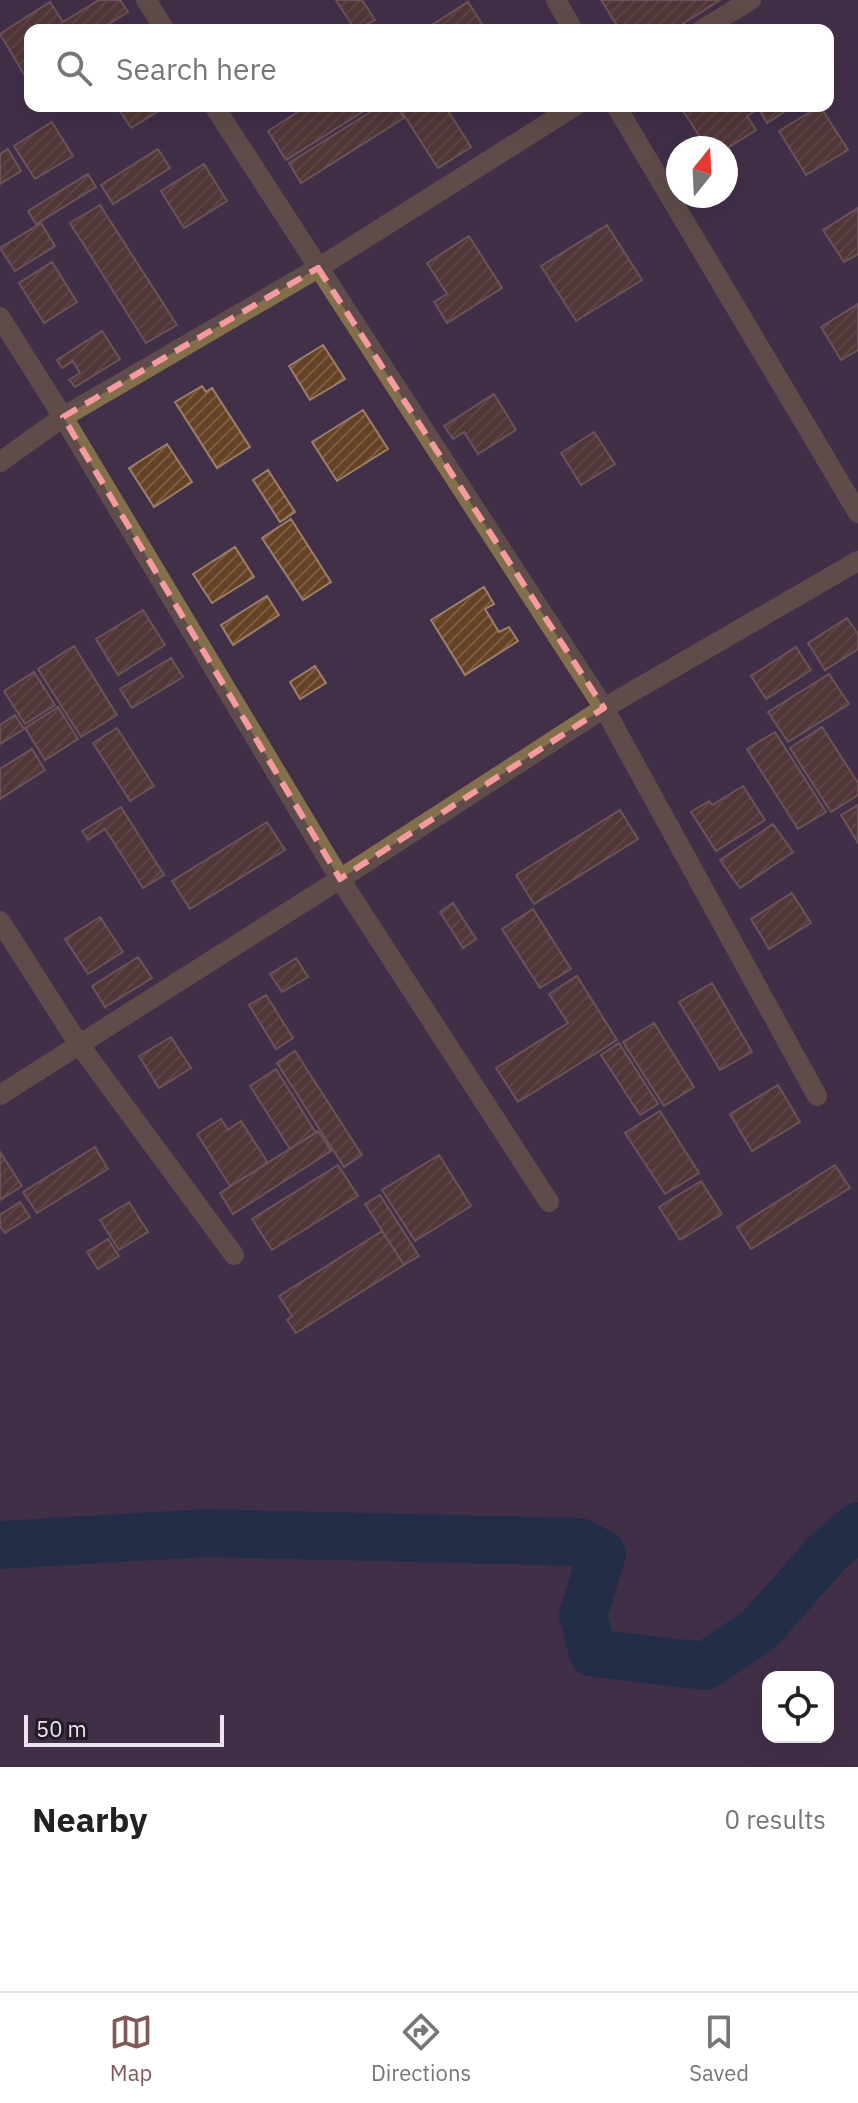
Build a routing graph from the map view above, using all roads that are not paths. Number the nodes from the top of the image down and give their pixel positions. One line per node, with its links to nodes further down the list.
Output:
1 (146, 0): 4 (street)
2 (556, 0): 5 (street)
3 (751, 0): 6 (street)
4 (161, 24)
5 (570, 24)
6 (711, 24)
7 (218, 112): 10 (street)
8 (565, 112): 10 (street)
9 (620, 112): 14 (street)
10 (318, 268): 12 (street); 16 (street)
11 (0, 317): 12 (street)
12 (63, 417): 13 (street); 17 (street)
13 (0, 462)
14 (858, 513)
15 (858, 561): 16 (street)
16 (604, 708): 17 (street); 21 (street)
17 (340, 879): 19 (street); 22 (street)
18 (0, 921): 19 (street)
19 (78, 1043): 20 (street); 23 (street)
20 (0, 1095)
21 (817, 1096)
22 (549, 1202)
23 (234, 1255)

